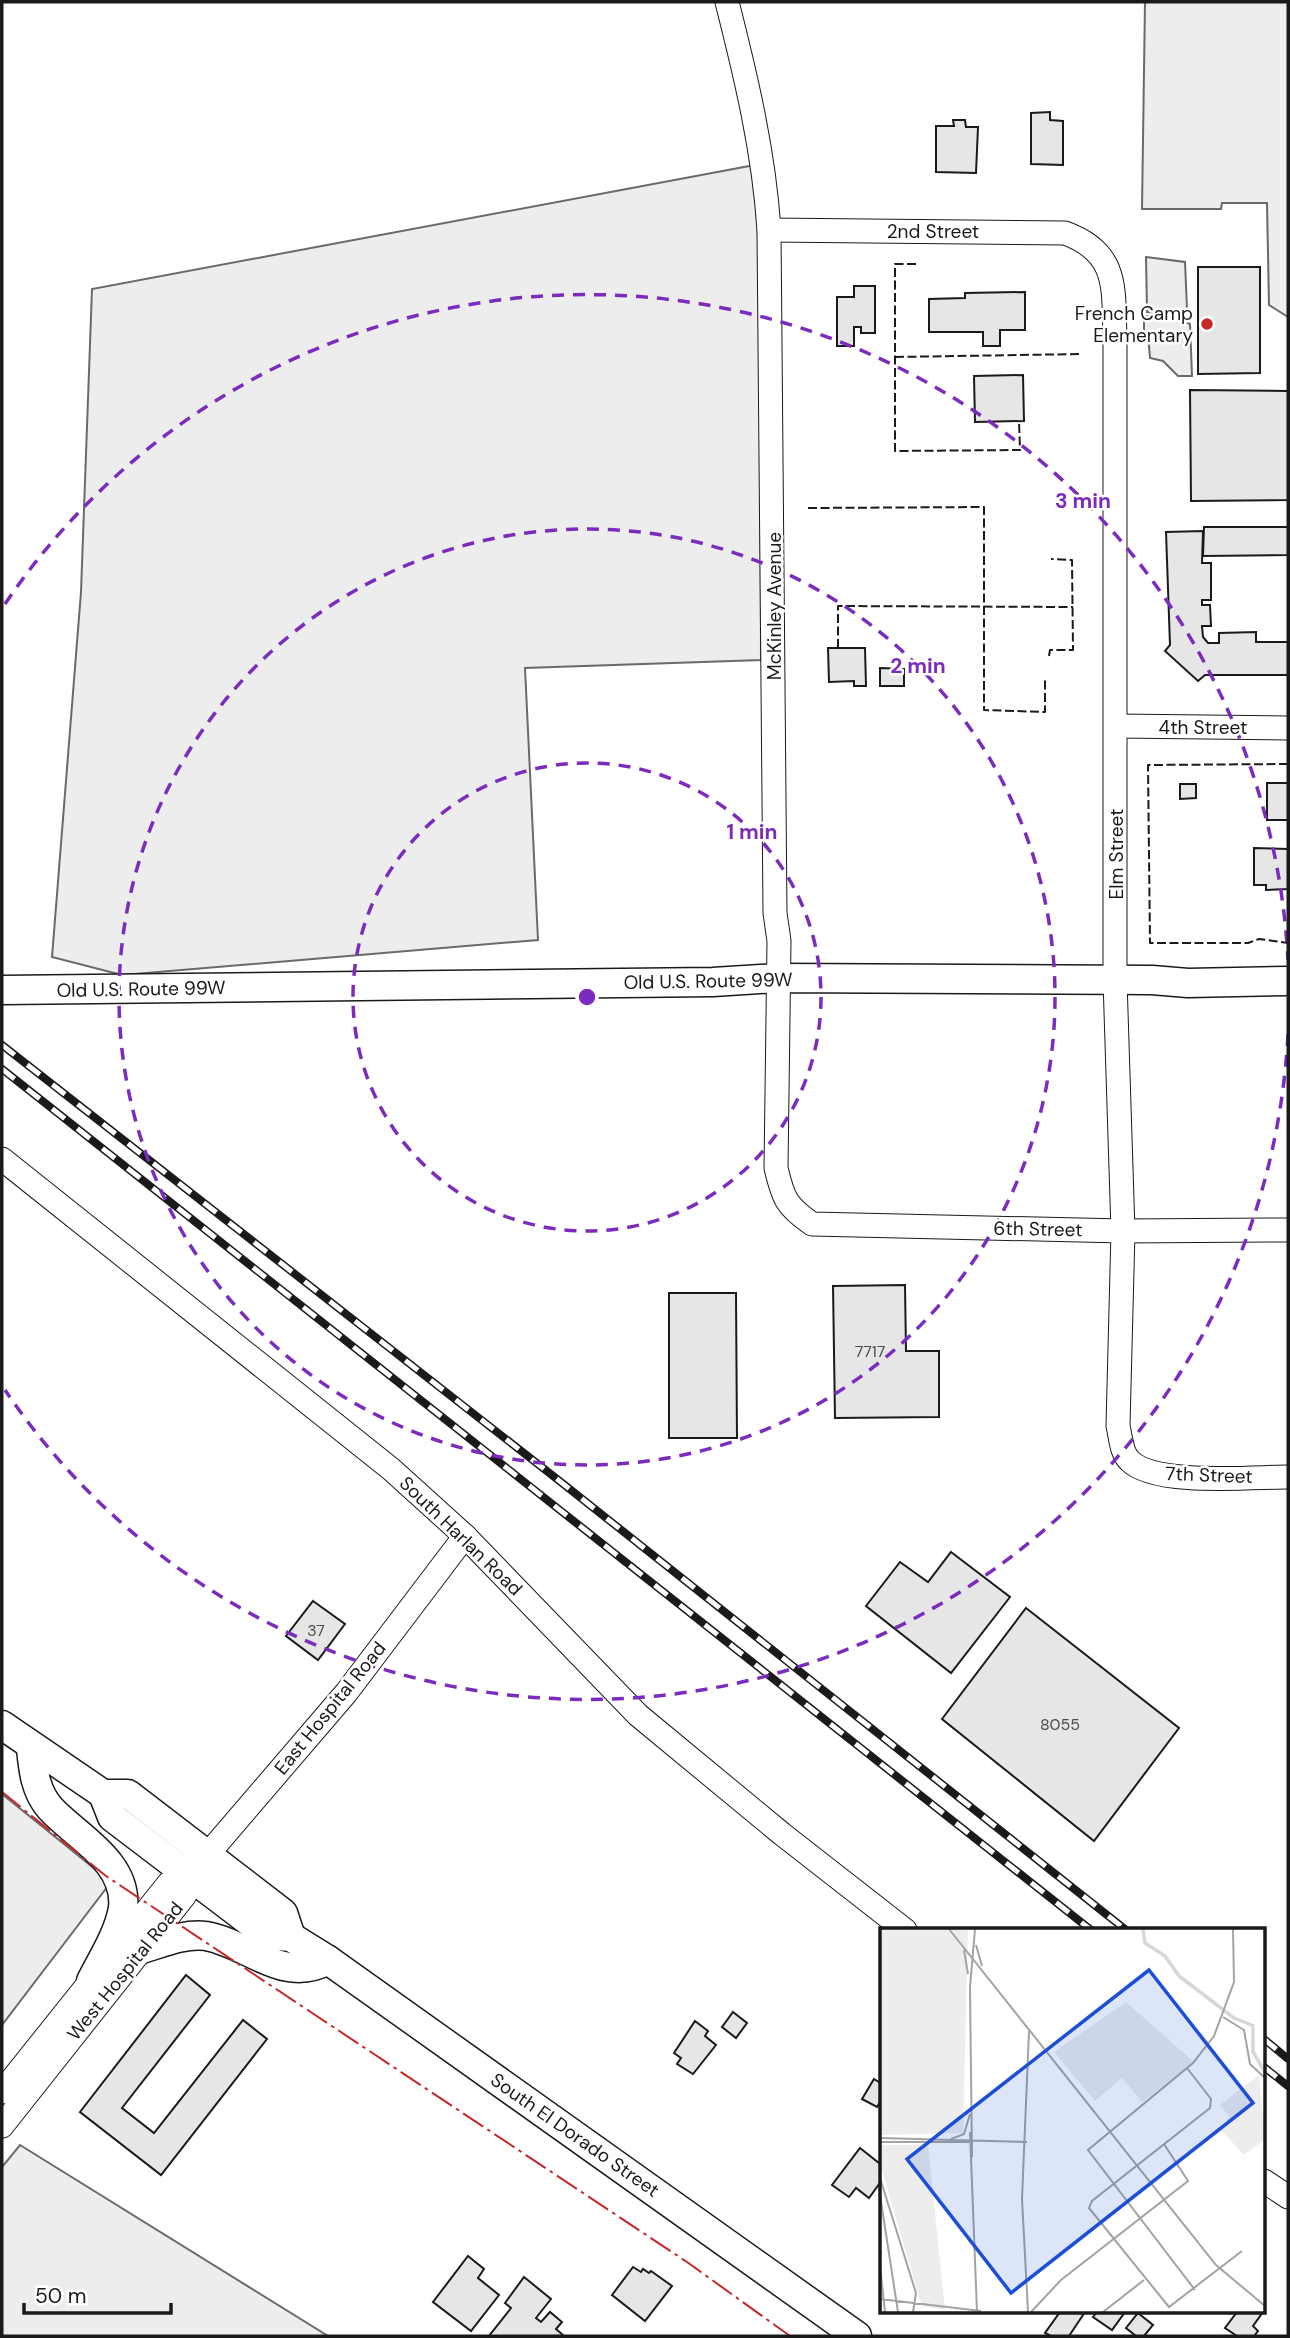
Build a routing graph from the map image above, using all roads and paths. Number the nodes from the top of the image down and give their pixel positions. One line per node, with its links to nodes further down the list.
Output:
1 (727, 2): 2 (street, McKinley Avenue)
2 (769, 230): 3 (street, 2nd Street); 6 (street, McKinley Avenue)
3 (1094, 247): 4 (street, Elm Street)
4 (1117, 726): 5 (street, 4th Street); 7 (street, Elm Street)
5 (1288, 728)
6 (777, 978): 7 (main road, Old U.S. Route 99W); 9 (main road, Old U.S. Route 99W); 11 (street, McKinley Avenue)
7 (1115, 980): 8 (main road, Old U.S. Route 99W); 13 (street, Elm Street)
8 (1288, 981)
9 (2, 990)
10 (2, 1159): 16 (street, South Harlan Road)
11 (792, 1210): 13 (street, 6th Street)
12 (1288, 1230): 13 (street, 6th Street)
13 (1123, 1231): 14 (street, Elm Street)
14 (1131, 1463): 15 (street, 7th Street)
15 (1288, 1477)
16 (465, 1536): 20 (street, East Hospital Road); 22 (street, South Harlan Road)
17 (2, 1725): 18 (main road, South El Dorado Street)
18 (31, 1748): 19 (main road, South El Dorado Street); 26 (main road)
19 (103, 1794): 20 (main road, South El Dorado Street); 21 (main road, South El Dorado Street)
20 (209, 1854): 21 (street, East Hospital Road); 23 (main road, South El Dorado Street)
21 (190, 1875): 23 (main road, South El Dorado Street); 24 (street, West Hospital Road); 26 (street, West Hospital Road)
22 (903, 1928)
23 (291, 1937): 25 (main road, South El Dorado Street)
24 (142, 1949): 25 (main road); 28 (street, West Hospital Road)
25 (328, 1960): 31 (main road, South El Dorado Street)
26 (91, 1981): 27 (street, West Hospital Road)
27 (2, 2092)
28 (2, 2126)
29 (1266, 2182): 30 (street)
30 (1288, 2197)
31 (857, 2336)

